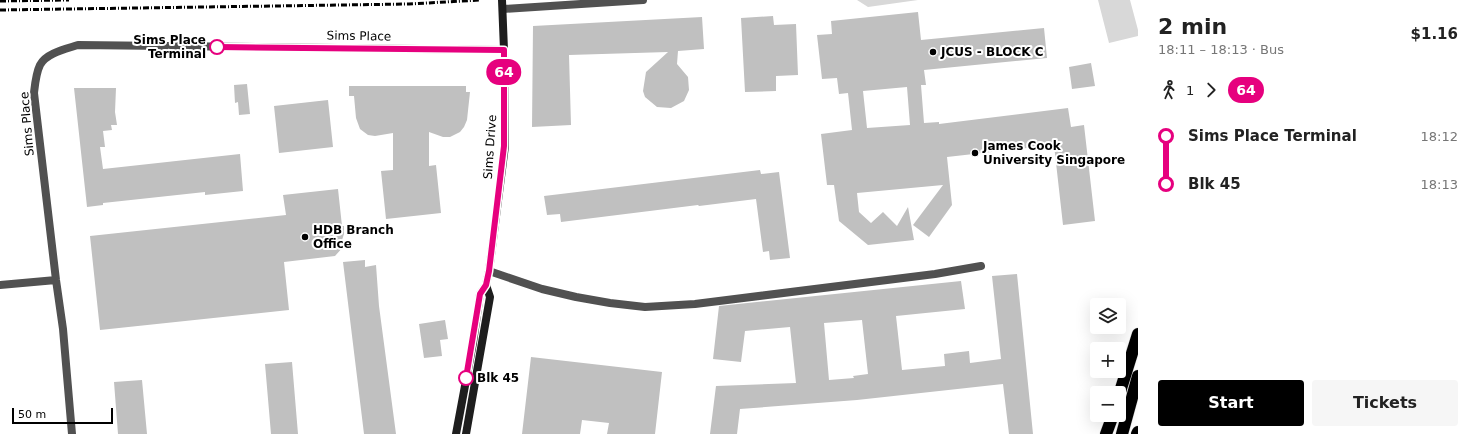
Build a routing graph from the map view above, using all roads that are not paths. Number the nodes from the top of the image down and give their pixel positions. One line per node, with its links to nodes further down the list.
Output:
1 (502, 0): 3 (street, Sims Drive)
2 (643, 0): 3 (street)
3 (503, 9): 4 (street, Sims Drive)
4 (504, 50): 6 (street, Sims Drive); 7 (street, Sims Place)
5 (981, 266): 6 (street)
6 (489, 271): 9 (street, Sims Drive)
7 (56, 280): 8 (street); 14 (street, Sims Place)
8 (0, 285)
9 (486, 285): 15 (street, Sims Drive); 16 (street, Sims Drive)
10 (1138, 334): 12 (highway)
11 (1138, 376): 18 (highway)
12 (1122, 386)
13 (1110, 422): 17 (highway)
14 (72, 434)
15 (456, 434)
16 (466, 434)
17 (1106, 434)
18 (1122, 434)

